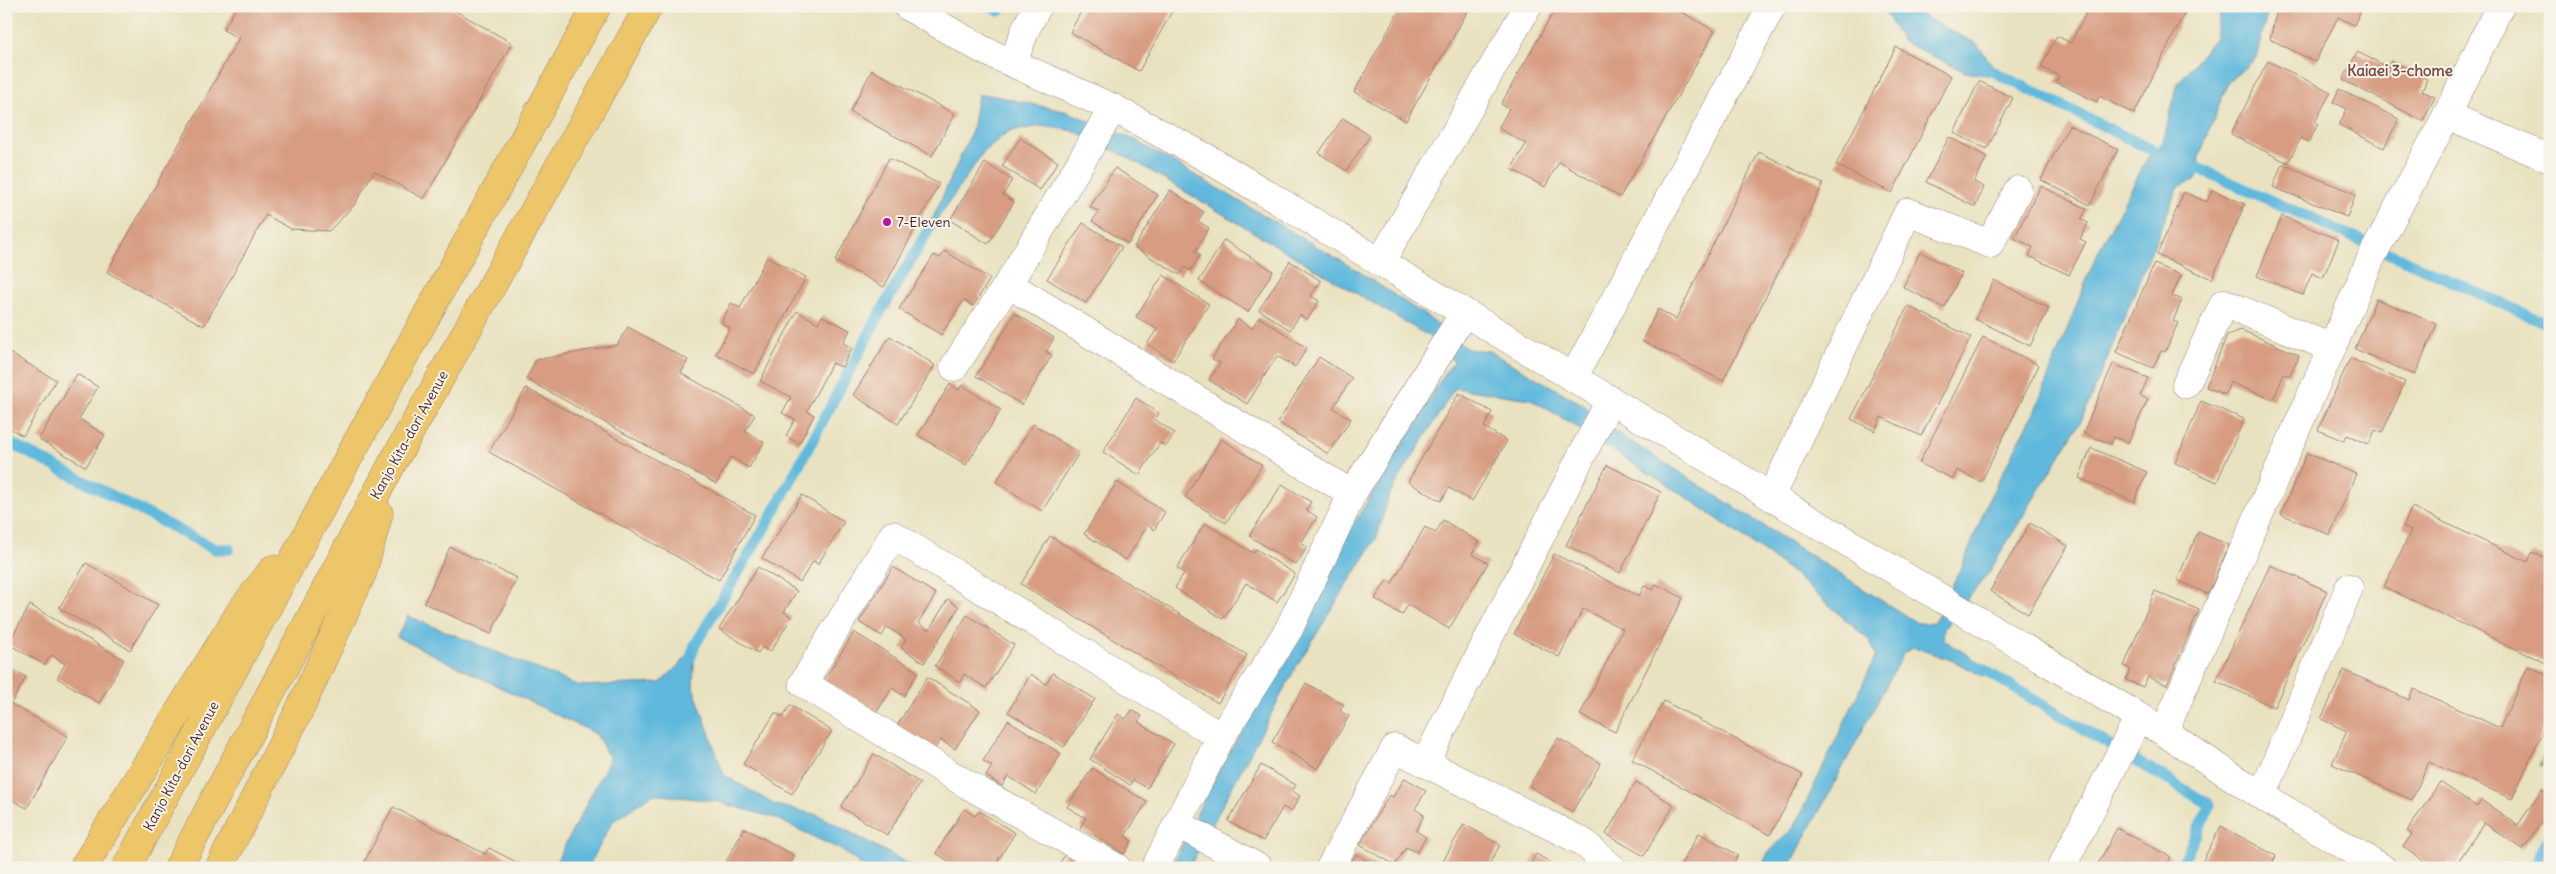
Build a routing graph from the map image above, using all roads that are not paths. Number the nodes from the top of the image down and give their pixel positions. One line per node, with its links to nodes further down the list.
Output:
1 (597, 6): 24 (highway, Kanjo Kita-dori Avenue)
2 (649, 6): 21 (highway, Kanjo Kita-dori Avenue)
3 (907, 6): 8 (street)
4 (1038, 6): 8 (street)
5 (1528, 6): 13 (street)
6 (1772, 6): 18 (street)
7 (2500, 6): 9 (street)
8 (1013, 63): 10 (street)
9 (2447, 115): 11 (street); 16 (street)
10 (1103, 124): 13 (street); 14 (street)
11 (2550, 159)
12 (2018, 190): 23 (street)
13 (1380, 263): 15 (street)
14 (1008, 284): 17 (street); 22 (street)
15 (1459, 322): 18 (street); 22 (street)
16 (2332, 348): 19 (street); 27 (street)
17 (954, 367)
18 (1573, 378): 20 (street)
19 (2186, 384)
20 (1607, 405): 23 (street); 29 (street)
21 (392, 464): 34 (highway, Kanjo Kita-dori Avenue); 35 (highway)
22 (1352, 494): 28 (street)
23 (1771, 497): 26 (street)
24 (324, 503): 32 (highway); 33 (highway, Kanjo Kita-dori Avenue)
25 (2349, 588): 30 (street)
26 (2134, 726): 27 (street); 41 (street)
27 (2164, 732): 30 (street)
28 (1221, 737): 31 (street); 36 (street)
29 (1426, 763): 39 (street); 40 (street)
30 (2262, 796): 42 (street)
31 (1178, 824): 37 (street); 38 (street)
32 (83, 868)
33 (126, 868)
34 (178, 868)
35 (219, 868)
36 (1118, 868)
37 (1155, 868)
38 (1259, 868)
39 (1330, 868)
40 (1612, 868)
41 (2061, 868)
42 (2382, 868)

